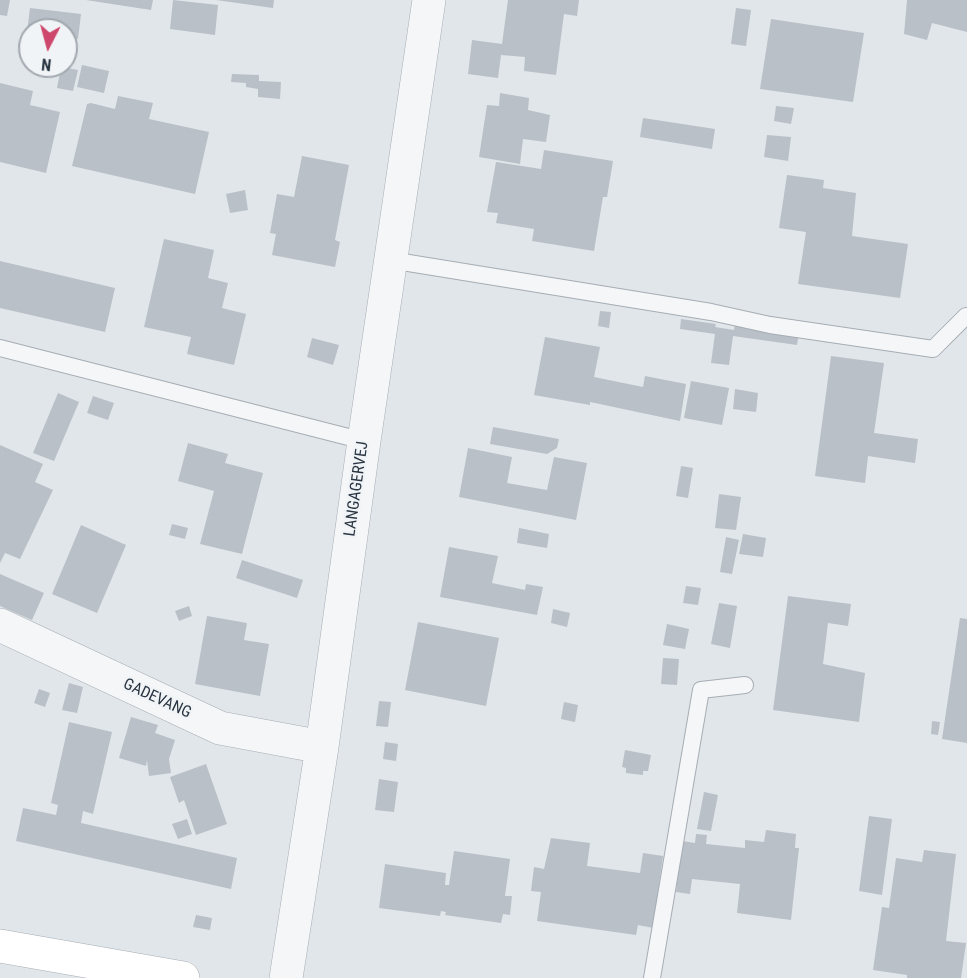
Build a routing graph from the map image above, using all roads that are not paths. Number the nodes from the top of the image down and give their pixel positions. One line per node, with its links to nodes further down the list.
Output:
1 (429, 0): 2 (street, LANGAGERVEJ)
2 (390, 260): 3 (lane); 5 (street, LANGAGERVEJ)
3 (966, 316)
4 (0, 348): 5 (lane)
5 (364, 441): 8 (street, LANGAGERVEJ)
6 (0, 625): 8 (street, GADEVANG)
7 (745, 685): 12 (lane)
8 (322, 747): 11 (street, LANGAGERVEJ)
9 (0, 946): 10 (street)
10 (183, 978)
11 (286, 978)
12 (652, 978)

